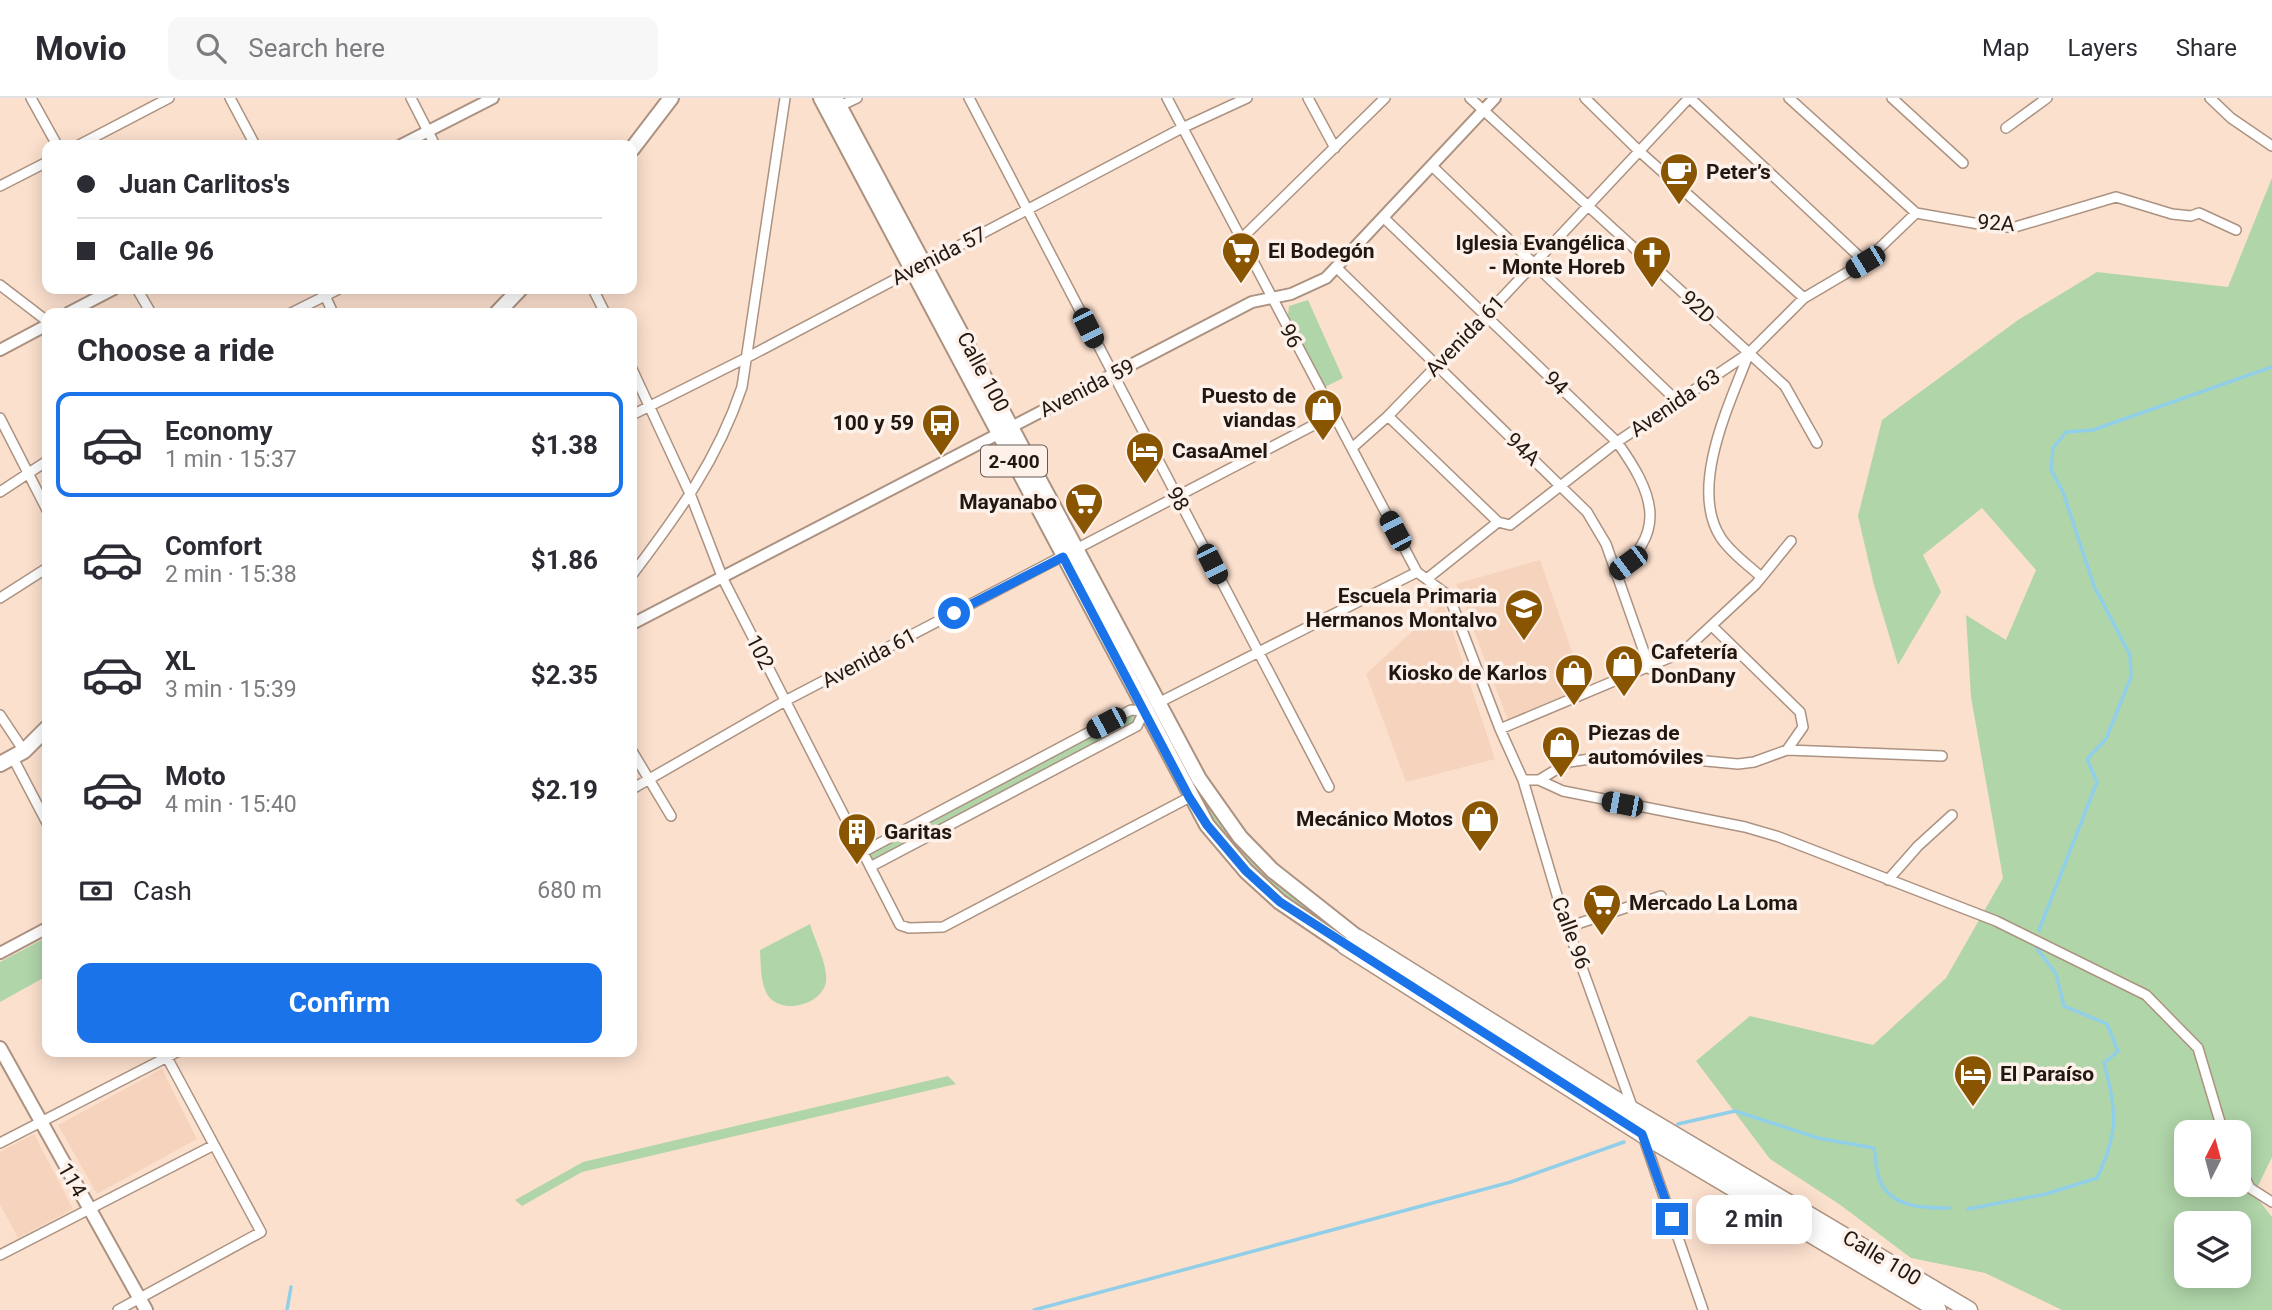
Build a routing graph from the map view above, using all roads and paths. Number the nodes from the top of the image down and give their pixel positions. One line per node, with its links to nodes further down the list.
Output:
1 (31, 98): 28 (street)
2 (169, 98): 29 (street)
3 (230, 98): 30 (street)
4 (411, 98): 27 (street)
5 (493, 98): 27 (street)
6 (671, 98): 33 (main road)
7 (785, 98): 63 (street)
8 (821, 98): 49 (main road, Calle 100 / 2-400)
9 (857, 98): 23 (street)
10 (970, 98): 42 (street, 98)
11 (1167, 98): 25 (street, 96)
12 (1247, 98): 25 (street, Avenida 57)
13 (1308, 98): 35 (street)
14 (1385, 98): 35 (street)
15 (1470, 98): 24 (street, 92D)
16 (1495, 98): 24 (street, Avenida 59)
17 (1585, 98): 36 (street)
18 (1689, 98): 36 (street, Avenida 61); 47 (street)
19 (1789, 98): 43 (street)
20 (1892, 98): 37 (street)
21 (2048, 98): 26 (street)
22 (2210, 98): 34 (street)
23 (838, 102): 49 (main road, Calle 100 / 2-400)
24 (1483, 110): 39 (street, Avenida 59); 41 (street, 92D)
25 (1182, 128): 42 (street, Avenida 57); 46 (street, 96)
26 (2006, 128)
27 (428, 131): 31 (street); 32 (street)
28 (54, 140)
29 (89, 140)
30 (252, 140)
31 (411, 140)
32 (432, 140)
33 (637, 142)
34 (2272, 146)
35 (1335, 148): 46 (street)
36 (1639, 151): 41 (street, Avenida 61); 55 (street)
37 (1963, 163)
38 (42, 165): 40 (street)
39 (1432, 166): 44 (street, Avenida 59); 48 (street)
40 (0, 186)
41 (1586, 206): 48 (street, Avenida 61); 62 (street, 92D)
42 (1028, 210): 49 (street, Avenida 57); 65 (street, 98)
43 (1916, 213): 45 (street, 92A); 47 (street, Avenida 63)
44 (1384, 218): 50 (street, Avenida 59); 58 (street, 94)
45 (2236, 230)
46 (1240, 240): 54 (street, 96)
47 (1865, 262): 55 (street, Avenida 63)
48 (1533, 264): 58 (street, Avenida 61); 67 (street)
49 (918, 266): 63 (street, Avenida 57); 73 (main road, Calle 100 / 2-400)
50 (1337, 268): 54 (street, Avenida 59); 64 (street, 94A)
51 (0, 285): 59 (street)
52 (104, 294): 56 (street)
53 (321, 294): 57 (street)
54 (1270, 297): 65 (street, Avenida 59); 70 (street, 96)
55 (1804, 298): 62 (street, Avenida 63)
56 (78, 308)
57 (300, 308)
58 (1486, 315): 64 (street, Avenida 61); 74 (street, 94)
59 (42, 319)
60 (42, 326): 61 (street)
61 (0, 350)
62 (1749, 353): 67 (street, Avenida 63); 75 (street, 92D); 92 (street)
63 (748, 357): 68 (street, Avenida 57); 81 (street)
64 (1434, 366): 71 (street, Avenida 61); 79 (street, 94A)
65 (1113, 375): 73 (street, Avenida 59); 82 (street, 98)
66 (637, 380): 68 (street, 102)
67 (1676, 400): 74 (street, Avenida 63)
68 (649, 406): 69 (street, Avenida 57); 81 (street, 102)
69 (637, 412)
70 (1333, 415): 76 (street, 96); 82 (street, Avenida 61)
71 (1388, 416): 76 (street, Avenida 61); 84 (street)
72 (0, 418): 78 (street)
73 (1006, 430): 86 (main road, Calle 100 / 2-400); 87 (main road, Calle 100 / 2-400); 94 (street, Avenida 59)
74 (1617, 442): 79 (street, Avenida 63); 91 (street, 94)
75 (1818, 443)
76 (1352, 448): 90 (street, 96)
77 (42, 464): 78 (street)
78 (28, 474): 80 (street); 83 (street)
79 (1561, 485): 84 (street, Avenida 63); 91 (street, 94A)
80 (0, 492)
81 (691, 496): 88 (street); 94 (street, 102)
82 (1178, 497): 86 (street, Avenida 61); 98 (street, 98)
83 (42, 501)
84 (1497, 522): 93 (street, Avenida 63)
85 (1791, 541): 92 (street)
86 (1079, 549): 87 (street, Avenida 61); 101 (main road, Calle 100 / 2-400)
87 (1063, 557): 100 (street, Avenida 61); 102 (main road, Calle 100 / 2-400)
88 (637, 568)
89 (42, 571): 95 (street)
90 (1417, 572): 93 (street, Calle 96); 98 (street)
91 (1615, 573): 99 (street, 94A)
92 (1760, 576): 97 (street)
93 (1428, 578): 104 (street, Calle 96)
94 (723, 579): 96 (street, Avenida 59); 100 (street, 102)
95 (0, 598)
96 (637, 622)
97 (1713, 627): 99 (street); 106 (street)
98 (1257, 653): 101 (street); 114 (street, 98)
99 (1650, 669): 104 (street)
100 (785, 701): 110 (street, Avenida 61); 119 (street, 102)
101 (1160, 702): 102 (street); 125 (main road, Calle 100 / 2-400)
102 (1144, 711): 115 (main road, Calle 100 / 2-400); 119 (street); 120 (street)
103 (0, 715): 108 (street)
104 (1500, 729): 112 (street, Calle 96)
105 (42, 732): 108 (main road)
106 (1787, 750): 107 (street); 111 (street)
107 (1942, 756)
108 (12, 758): 116 (street)
109 (637, 759): 110 (street)
110 (649, 779): 113 (street, Avenida 61); 118 (street)
111 (1538, 779): 112 (street); 121 (street)
112 (1523, 780): 123 (street, Calle 96)
113 (637, 786)
114 (1329, 787)
115 (1189, 797): 120 (street, 102); 125 (main road, Calle 100 / 2-400)
116 (42, 814)
117 (1952, 815): 121 (street)
118 (671, 816)
119 (863, 852): 120 (street, 102)
120 (870, 867)
121 (1888, 880): 131 (street)
122 (1661, 896): 123 (street)
123 (1568, 927): 130 (street, Calle 96)
124 (42, 931): 126 (street)
125 (1352, 942): 130 (highway, Calle 100 / 2-400); 133 (highway, Calle 100 / 2-400)
126 (0, 953)
127 (0, 1048): 132 (main road, 114)
128 (160, 1057): 132 (street)
129 (167, 1057): 135 (street)
130 (1634, 1111): 133 (street, Calle 96); 144 (highway, Calle 100 / 2-400)
131 (2219, 1120)
132 (40, 1123): 134 (street); 138 (main road, 114)
133 (1642, 1134): 142 (street, Calle 96); 143 (highway, Calle 100 / 2-400)
134 (0, 1143)
135 (214, 1145): 138 (street); 140 (street)
136 (2251, 1189): 137 (street)
137 (2272, 1202)
138 (90, 1211): 139 (street); 140 (main road, 114)
139 (0, 1255)
140 (143, 1304): 141 (street)
141 (118, 1310)
142 (1703, 1310)
143 (1938, 1310)
144 (1969, 1310)

